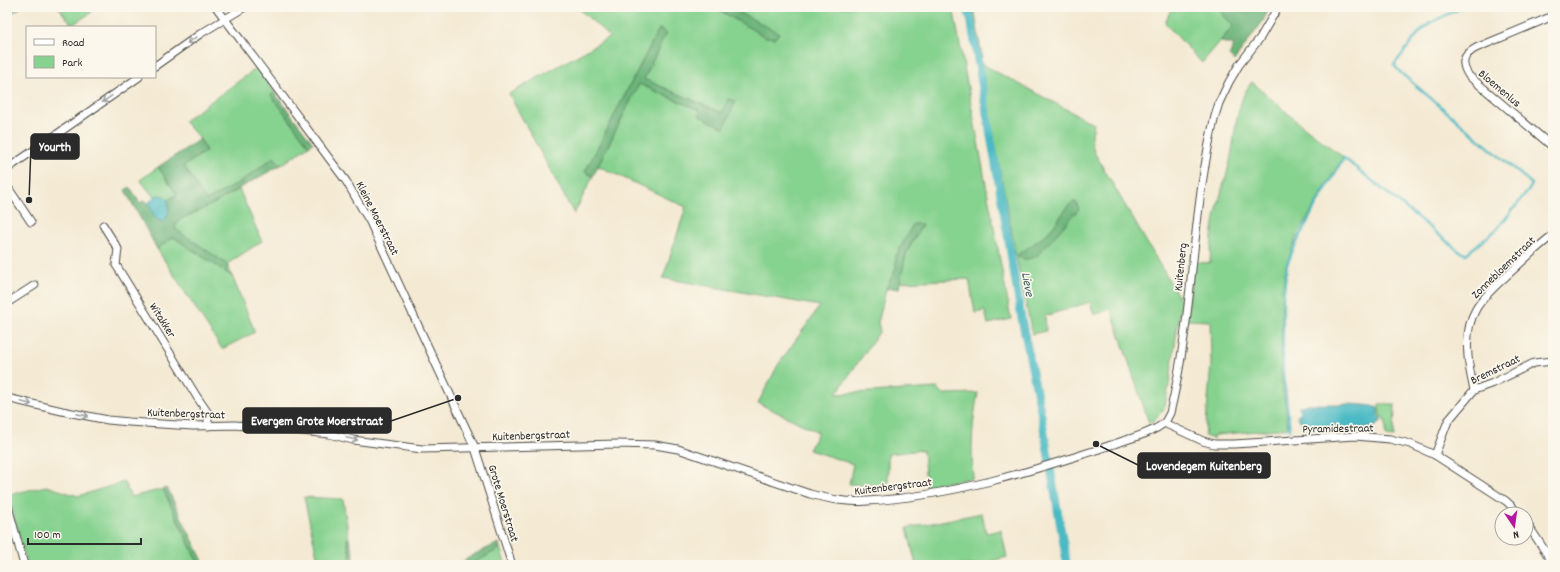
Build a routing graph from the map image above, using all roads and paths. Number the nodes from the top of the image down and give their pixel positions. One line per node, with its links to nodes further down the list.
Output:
1 (216, 7): 5 (street, Kleine Moerstraat)
2 (245, 7): 5 (street)
3 (1278, 7): 19 (street, Kuitenberg)
4 (1553, 16): 8 (street, Bloemenlus)
5 (225, 19): 6 (street, one-way to 6); 21 (street, Kleine Moerstraat)
6 (156, 65)
7 (138, 78): 9 (street, one-way to 9)
8 (1553, 147)
9 (7, 169)
10 (7, 186): 11 (street)
11 (31, 222)
12 (104, 225): 20 (street, Witakker)
13 (1553, 235): 17 (street, Zonnebloemstraat)
14 (35, 285): 15 (street)
15 (7, 303)
16 (1553, 361): 17 (street, Bremstraat)
17 (1474, 390): 22 (street, Bremstraat)
18 (7, 398): 20 (street, Kuitenbergstraat, one-way to 20)
19 (1164, 423): 21 (street, Kuitenbergstraat); 22 (street, Pyramidestraat)
20 (208, 426): 21 (street, Kuitenbergstraat, one-way to 21)
21 (475, 448): 28 (street, Grote Moerstraat)
22 (1435, 455): 24 (street, Pyramidestraat)
23 (7, 503): 27 (street)
24 (1511, 506)
25 (1534, 534): 26 (street)
26 (1553, 563)
27 (24, 565)
28 (512, 565)

